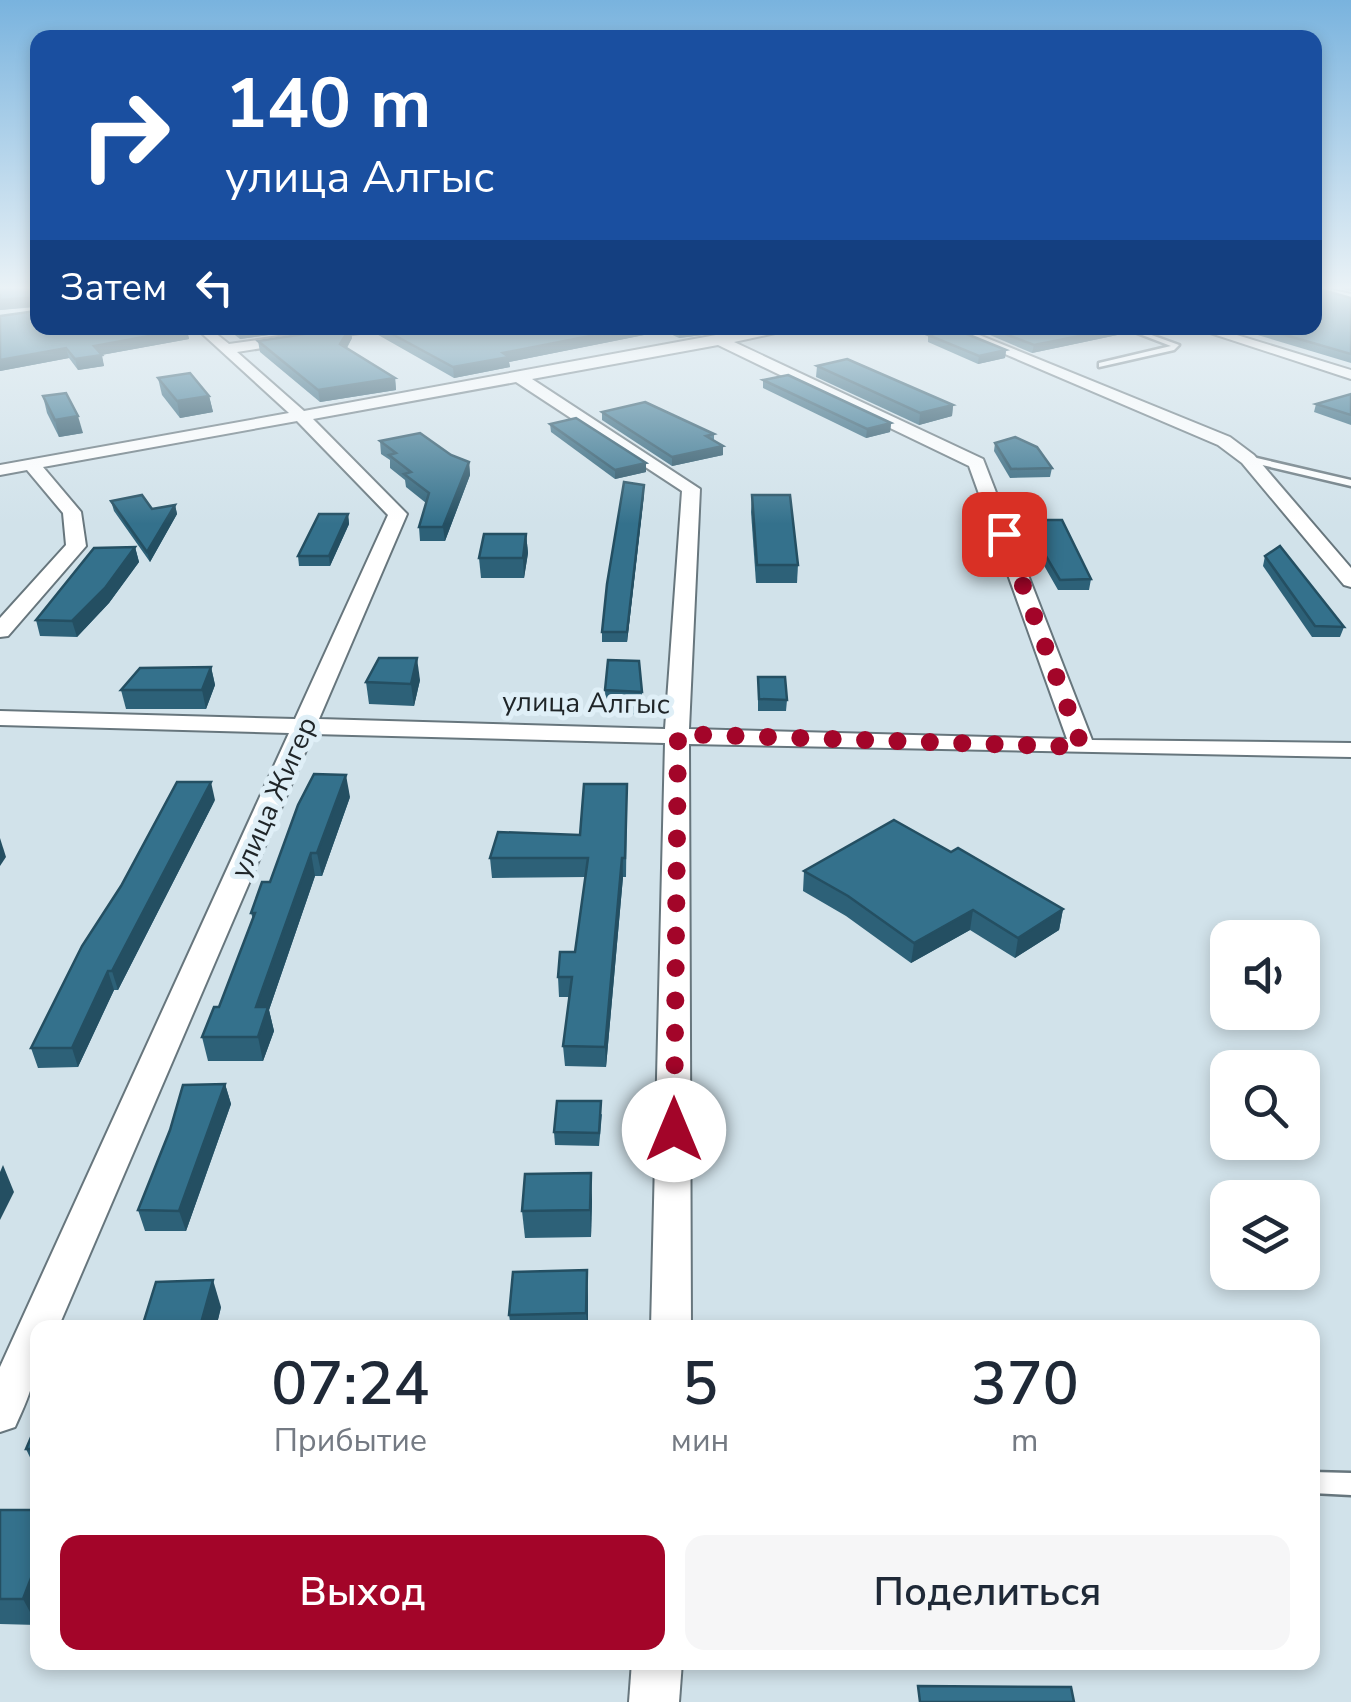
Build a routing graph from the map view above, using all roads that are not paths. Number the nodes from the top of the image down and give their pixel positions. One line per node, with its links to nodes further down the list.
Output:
1 (244, 365): 8 (street, улица Жигер)
2 (581, 365): 7 (street)
3 (771, 365): 18 (street)
4 (1044, 365): 9 (street)
5 (1321, 365): 6 (street)
6 (1351, 375)
7 (518, 377): 8 (street); 17 (street)
8 (300, 415): 10 (street); 16 (street, улица Жигер)
9 (1248, 459): 12 (lane); 13 (street)
10 (31, 464): 11 (street); 14 (street)
11 (0, 470)
12 (1351, 483)
13 (1351, 580)
14 (0, 631)
15 (0, 718): 16 (street, улица Алгыс)
16 (303, 728): 17 (street, улица Алгыс); 20 (street, улица Жигер)
17 (678, 734): 18 (street, улица Алгыс); 21 (street)
18 (1082, 747): 19 (street, улица Алгыс)
19 (1351, 750)
20 (42, 1320)
21 (672, 1320)
22 (30, 1346): 23 (street, улица Жигер)
23 (0, 1413)
24 (1320, 1482): 25 (lane)
25 (1351, 1484)
26 (656, 1670): 27 (street)
27 (654, 1702)

